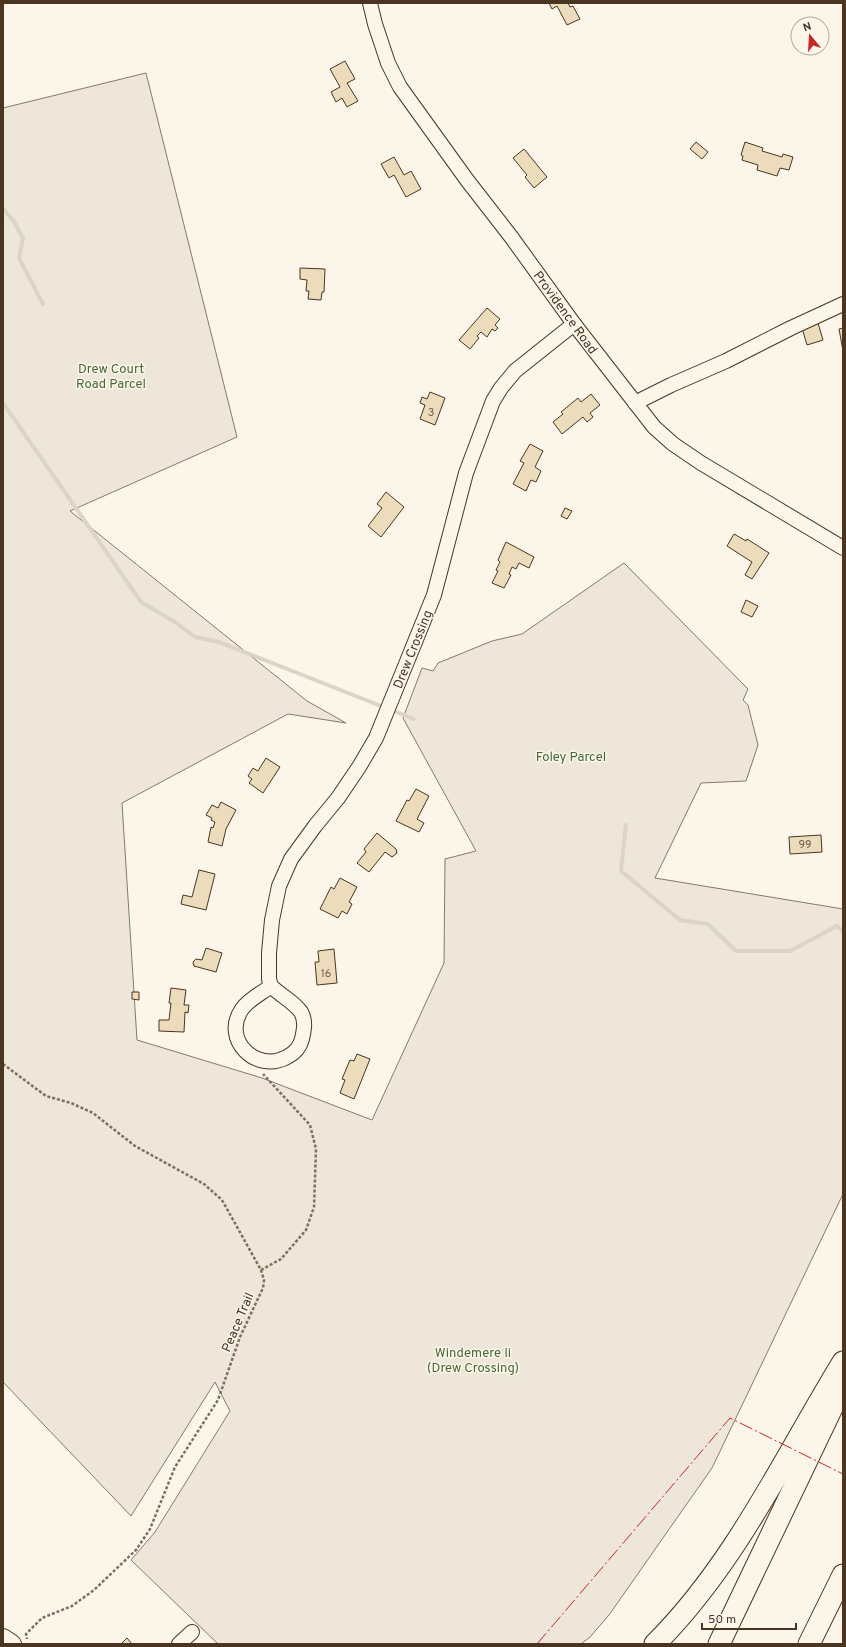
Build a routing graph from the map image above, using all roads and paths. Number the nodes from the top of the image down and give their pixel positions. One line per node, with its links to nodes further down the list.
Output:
1 (370, 3): 3 (street, Providence Road)
2 (843, 304): 4 (street)
3 (574, 324): 4 (street, Providence Road); 6 (street, Drew Crossing)
4 (635, 403): 5 (street, Providence Road)
5 (843, 548)
6 (271, 986): 7 (street); 7 (street)
7 (251, 1057): 9 (path)
8 (3, 1064): 9 (path, Peace Trail)
9 (261, 1270): 17 (path, Peace Trail)
10 (843, 1362): 19 (highway)
11 (843, 1385): 20 (highway)
12 (843, 1575): 21 (highway)
13 (843, 1589): 22 (highway)
14 (192, 1632): 18 (street)
15 (3, 1638): 16 (main road)
16 (12, 1644)
17 (27, 1644)
18 (179, 1644)
19 (655, 1644)
20 (719, 1644)
21 (809, 1644)
22 (824, 1644)

